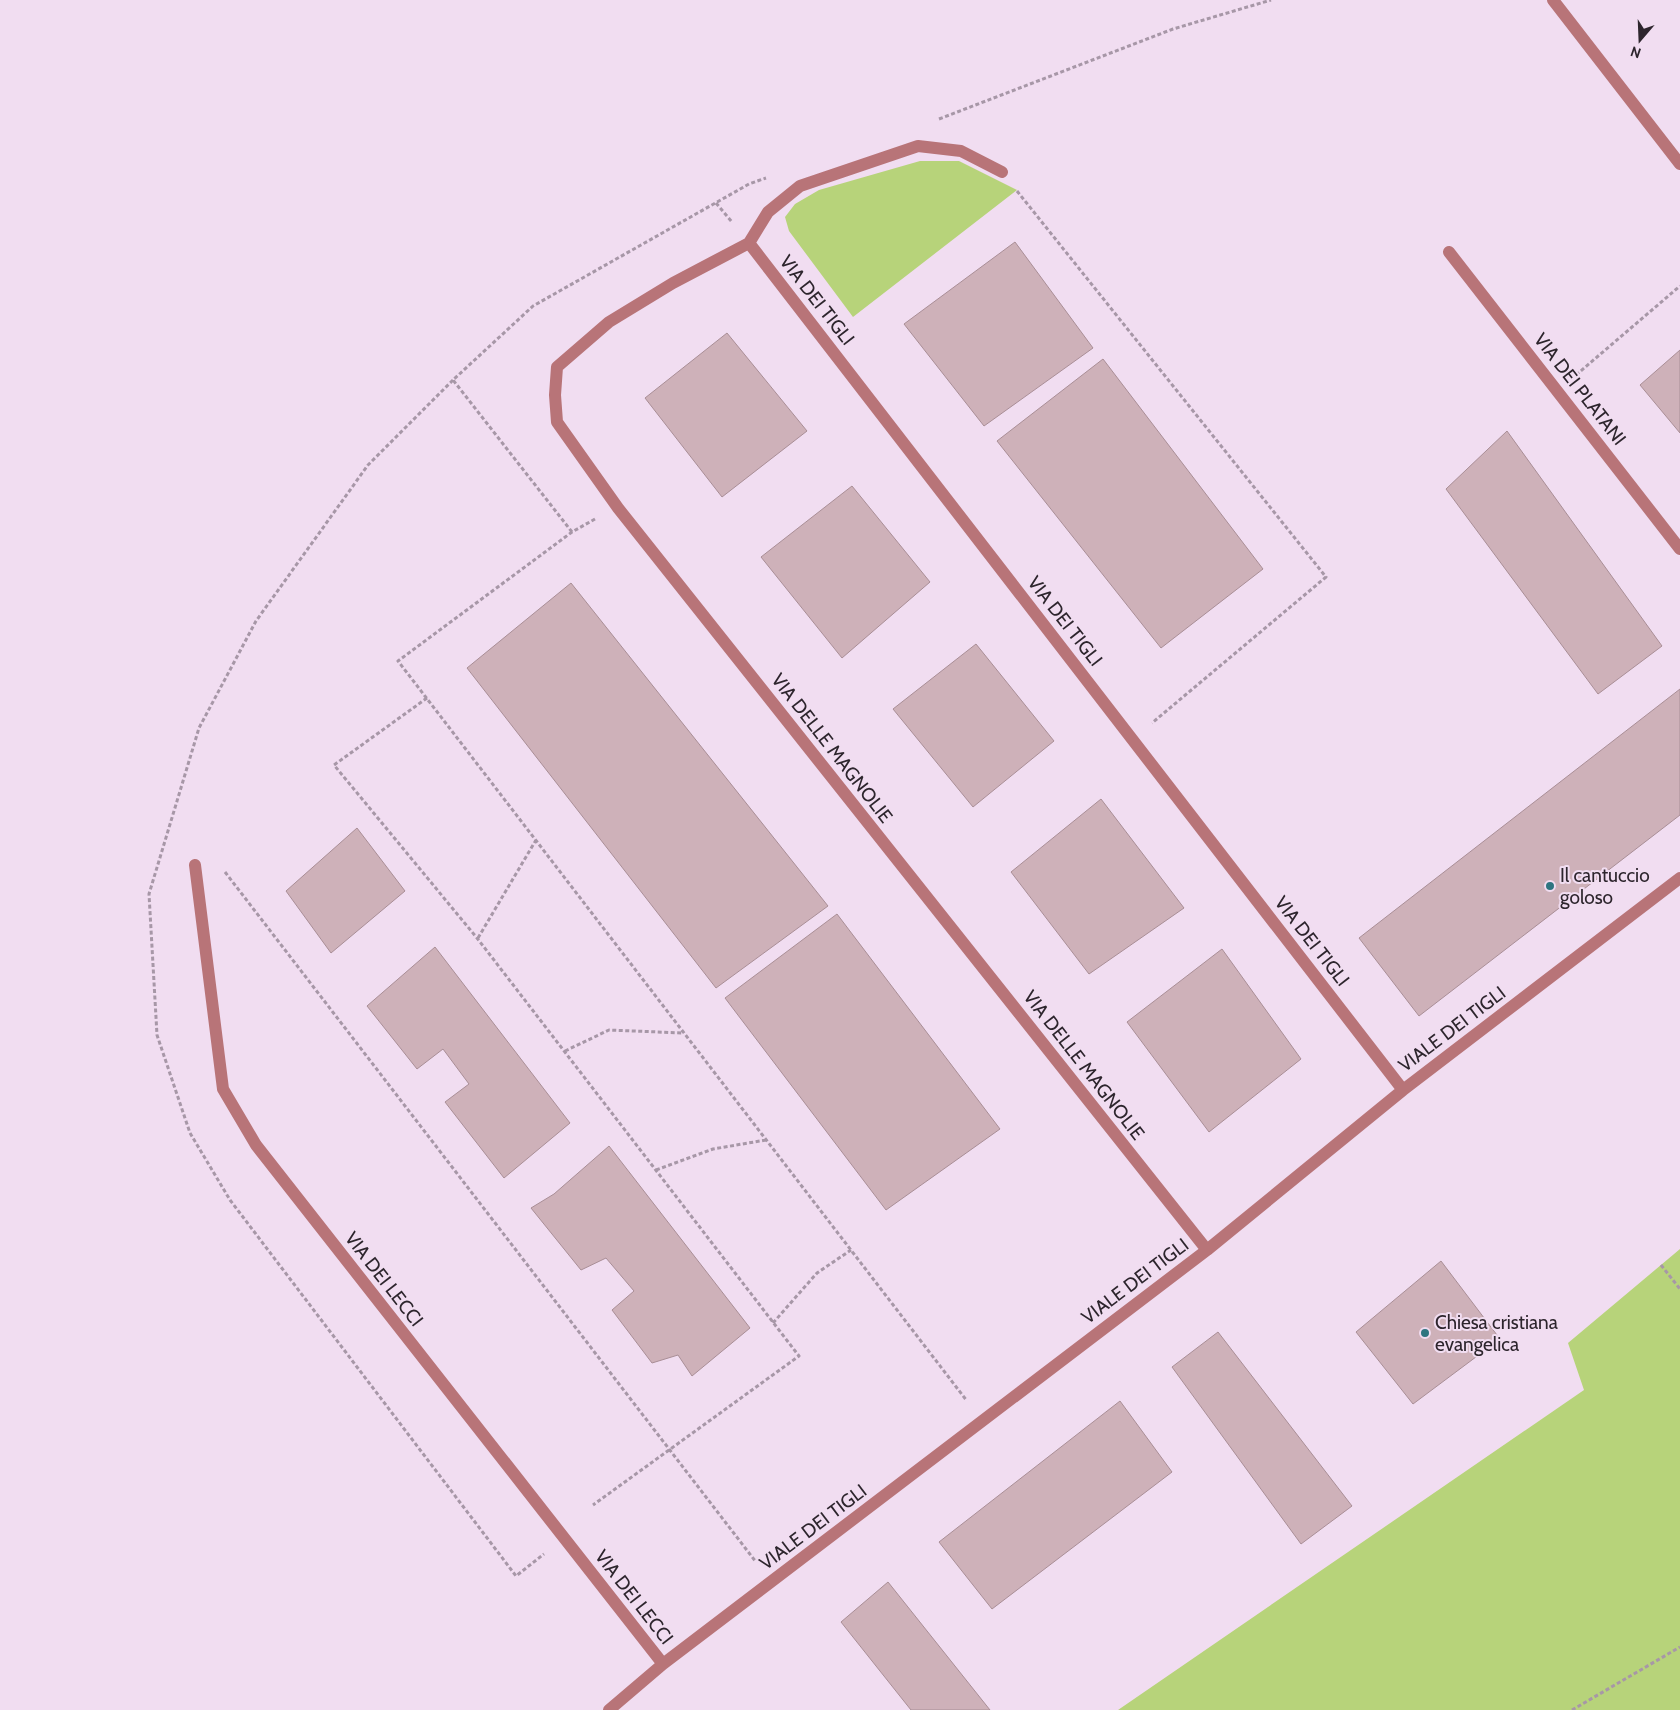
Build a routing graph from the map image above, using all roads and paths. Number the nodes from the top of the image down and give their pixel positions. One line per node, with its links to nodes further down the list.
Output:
1 (1272, 0): 3 (path)
2 (1553, 0): 6 (street)
3 (939, 119): 4 (path); 5 (path)
4 (930, 122)
5 (944, 123)
6 (1680, 164)
7 (1002, 172): 9 (street); 18 (path)
8 (767, 178): 12 (path)
9 (749, 243): 14 (street, VIA DELLE MAGNOLIE); 18 (street, VIA DEI TIGLI)
10 (1449, 252): 13 (street, VIA DEI PLATANI)
11 (1680, 286): 13 (path)
12 (453, 380): 15 (path); 37 (path)
13 (1558, 390): 16 (street, VIA DEI PLATANI)
14 (618, 508): 15 (path); 30 (street, VIA DELLE MAGNOLIE)
15 (572, 532): 17 (path)
16 (1680, 549)
17 (427, 698): 19 (path); 23 (path)
18 (1133, 739): 26 (street, VIA DEI TIGLI)
19 (536, 840): 23 (path); 24 (path)
20 (195, 864): 37 (street, VIA DEI LECCI)
21 (225, 872): 35 (path)
22 (1680, 878): 26 (street, VIALE DEI TIGLI)
23 (478, 938): 25 (path)
24 (684, 1033): 25 (path); 27 (path)
25 (565, 1052): 28 (path)
26 (1403, 1090): 30 (street, VIALE DEI TIGLI)
27 (766, 1140): 28 (path); 29 (path)
28 (656, 1170): 33 (path)
29 (851, 1250): 33 (path); 34 (path)
30 (1207, 1250): 34 (street, VIALE DEI TIGLI)
31 (1661, 1265): 32 (path)
32 (1680, 1289)
33 (773, 1323): 35 (path)
34 (982, 1422): 38 (street, VIALE DEI TIGLI)
35 (670, 1449): 36 (path); 38 (path)
36 (593, 1505)
37 (565, 1539): 40 (street, VIA DEI LECCI)
38 (772, 1582): 40 (street, VIALE DEI TIGLI)
39 (1680, 1647): 42 (path)
40 (663, 1664): 41 (street, VIALE DEI TIGLI)
41 (609, 1710)
42 (1572, 1710)

